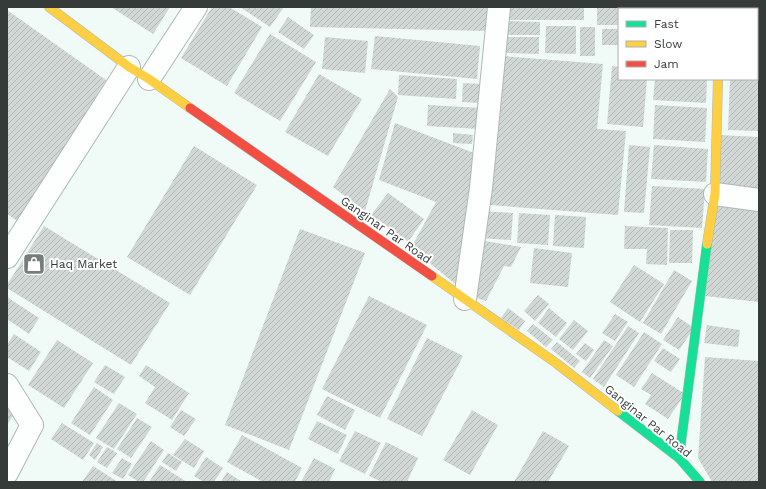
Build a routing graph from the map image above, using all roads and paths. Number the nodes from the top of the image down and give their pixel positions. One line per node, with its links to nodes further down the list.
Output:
1 (49, 7): 4 (street, Ganginar Par Road)
2 (196, 7): 5 (street)
3 (499, 7): 10 (street)
4 (129, 67): 5 (street, Ganginar Par Road); 9 (street)
5 (149, 79): 10 (street, Ganginar Par Road)
6 (718, 80): 7 (street)
7 (715, 194): 8 (street); 12 (street)
8 (759, 200)
9 (7, 257)
10 (465, 300): 12 (street, Ganginar Par Road)
11 (7, 385): 13 (street)
12 (679, 458): 14 (street, Ganginar Par Road)
13 (7, 473)
14 (700, 482)

